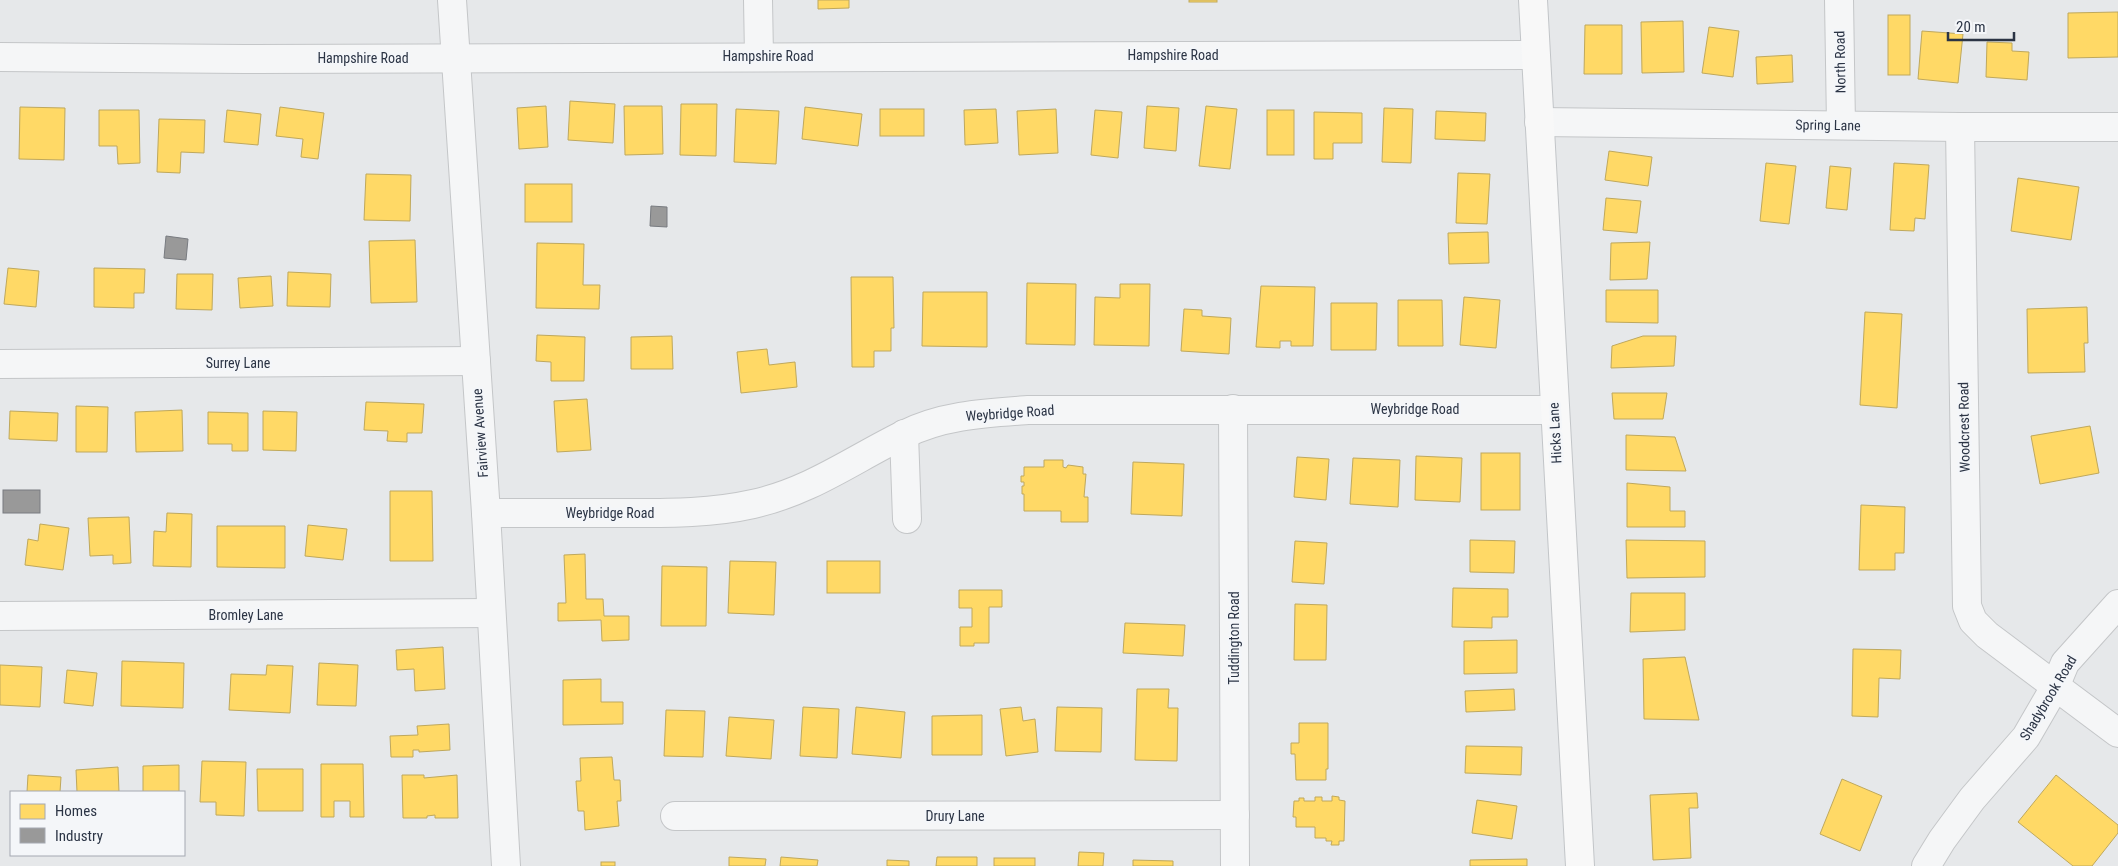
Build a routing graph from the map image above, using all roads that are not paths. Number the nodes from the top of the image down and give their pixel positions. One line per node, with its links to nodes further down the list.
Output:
1 (452, 0): 8 (street, Fairview Avenue)
2 (758, 0): 6 (street)
3 (1533, 0): 5 (main road, Hicks Lane)
4 (1839, 0): 10 (street, North Road)
5 (1535, 55): 6 (street, Hampshire Road); 9 (main road, Hicks Lane)
6 (759, 56): 8 (street, Hampshire Road)
7 (0, 57): 8 (street, Hampshire Road)
8 (456, 58): 13 (street, Fairview Avenue)
9 (1539, 122): 10 (street, Spring Lane); 16 (main road, Hicks Lane)
10 (1841, 125): 11 (street, Spring Lane)
11 (1960, 127): 12 (street, Spring Lane); 23 (street, Woodcrest Road)
12 (2118, 127)
13 (476, 361): 14 (street, Surrey Lane); 18 (street, Fairview Avenue)
14 (0, 364)
15 (1233, 409): 16 (street, Weybridge Road); 17 (street, Weybridge Road); 25 (street, Tuddington Road)
16 (1554, 410): 29 (main road, Hicks Lane)
17 (904, 434): 18 (street, Weybridge Road); 19 (street)
18 (486, 514): 21 (street, Fairview Avenue)
19 (907, 519)
20 (2118, 604): 23 (street, Shadybrook Road)
21 (492, 613): 22 (street, Bromley Lane); 27 (street, Fairview Avenue)
22 (0, 616)
23 (2055, 686): 24 (street, Woodcrest Road); 30 (street, Shadybrook Road)
24 (2118, 733)
25 (1235, 815): 26 (street, Drury Lane); 28 (street, Tuddington Road)
26 (675, 816)
27 (506, 866)
28 (1235, 866)
29 (1580, 866)
30 (1926, 866)

